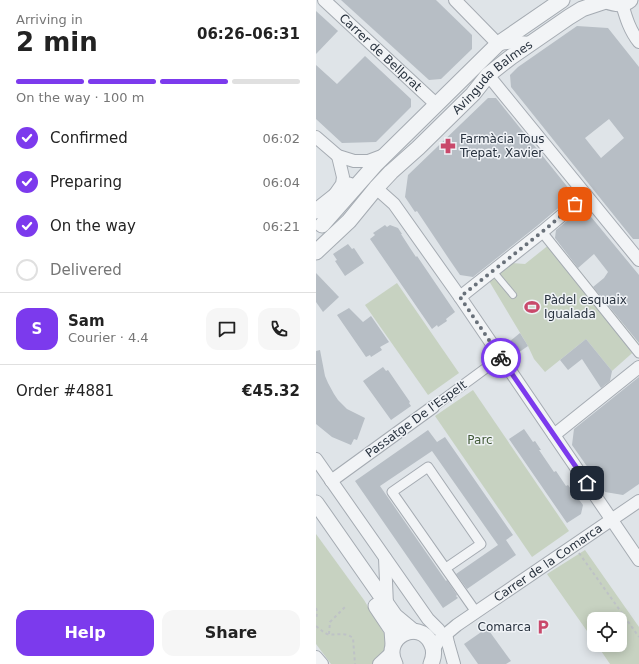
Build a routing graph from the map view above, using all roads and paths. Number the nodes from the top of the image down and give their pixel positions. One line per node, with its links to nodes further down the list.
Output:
1 (324, 0): 10 (street, Carrer de Bellprat)
2 (455, 0): 8 (street)
3 (562, 0): 8 (street, Avinguda Balmes)
4 (606, 1): 5 (street); 6 (street, Avinguda Balmes)
5 (626, 2): 7 (street)
6 (532, 42): 8 (street); 9 (street, Avinguda Balmes)
7 (639, 42)
8 (498, 44): 10 (street, Avinguda Balmes)
9 (488, 75): 15 (street, Avinguda Balmes); 17 (street)
10 (437, 105): 12 (street, Avinguda Balmes)
11 (316, 136): 13 (street)
12 (388, 153): 13 (street); 14 (street, Avinguda Balmes)
13 (338, 156): 18 (street)
14 (375, 165): 18 (street, Avinguda Balmes); 20 (street, Avinguda Balmes)
15 (391, 172): 16 (street, Avinguda Balmes); 20 (street, Avinguda Balmes)
16 (376, 188): 22 (street, Avinguda Balmes); 26 (street)
17 (586, 195): 21 (street); 23 (street)
18 (333, 197): 19 (street, Avinguda Balmes)
19 (316, 211)
20 (319, 228)
21 (542, 232): 24 (street); 27 (street)
22 (316, 252)
23 (639, 260)
24 (493, 271): 25 (lane); 26 (street)
25 (512, 295)
26 (460, 297): 28 (street)
27 (639, 353)
28 (501, 357): 30 (street, Passatge De l'Espelt); 31 (street)
29 (639, 368): 31 (street)
30 (433, 407): 33 (street, Passatge De l'Espelt)
31 (554, 435): 37 (street)
32 (318, 463): 33 (street)
33 (331, 481): 39 (street)
34 (639, 501): 37 (street, Carrer de la Comarca)
35 (316, 503): 42 (street)
36 (316, 515): 52 (street)
37 (612, 520): 38 (street, Carrer de la Comarca); 40 (street)
38 (574, 546): 45 (street, Carrer de la Comarca); 51 (path)
39 (385, 558): 42 (street); 48 (street)
40 (639, 560)
41 (446, 568): 41 (street); 45 (street)
42 (387, 605): 49 (street)
43 (345, 607): 50 (path)
44 (316, 608): 46 (path)
45 (476, 612): 48 (street, Carrer de la Comarca)
46 (316, 620)
47 (316, 626): 50 (path)
48 (443, 632): 49 (street, Carrer de la Comarca); 54 (street); 58 (street)
49 (418, 633): 52 (street); 54 (street)
50 (329, 634): 56 (path)
51 (639, 636)
52 (393, 654): 57 (street)
53 (316, 657): 55 (street)
54 (433, 659)
55 (322, 664)
56 (355, 664)
57 (379, 664)
58 (454, 664)

